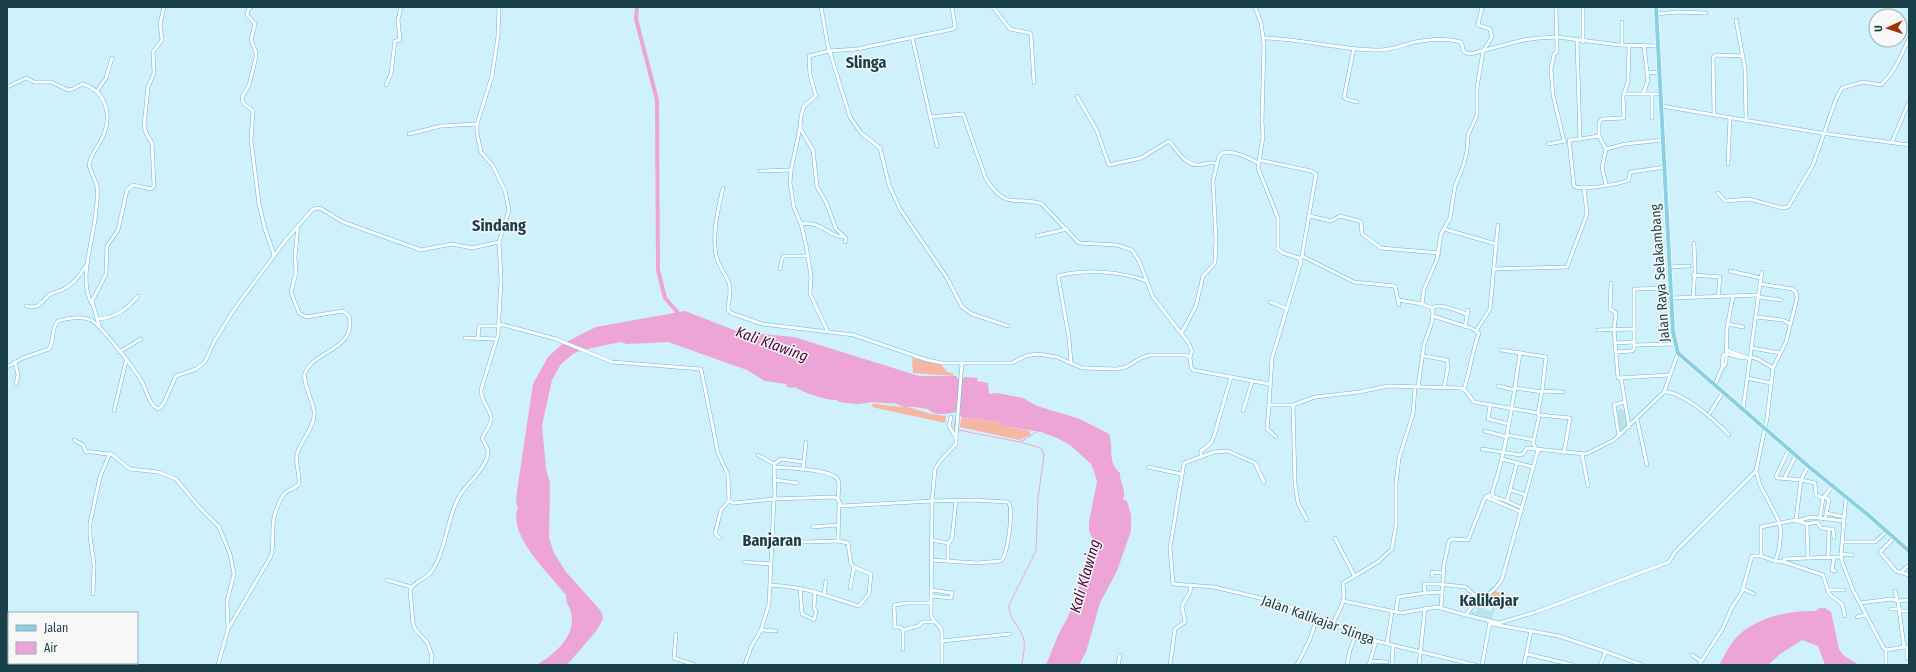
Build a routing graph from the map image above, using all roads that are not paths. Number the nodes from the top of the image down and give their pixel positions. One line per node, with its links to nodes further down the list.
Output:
1 (164, 7): 114 (street)
2 (251, 7): 88 (street)
3 (401, 7): 35 (street)
4 (499, 7): 51 (street)
5 (821, 7): 28 (street)
6 (952, 7): 17 (street)
7 (993, 7): 34 (street)
8 (1255, 7): 19 (street)
9 (1482, 7): 29 (street)
10 (1556, 7): 18 (street)
11 (1583, 7): 22 (street)
12 (1656, 7): 14 (main road, Jalan Raya Selakambang)
13 (1706, 13): 14 (street)
14 (1656, 14): 26 (main road, Jalan Raya Selakambang)
15 (1736, 20): 30 (street)
16 (1622, 22): 23 (street)
17 (912, 37): 28 (street); 47 (street)
18 (1557, 37): 21 (street); 29 (street); 59 (street)
19 (1264, 38): 27 (street); 65 (street)
20 (1909, 39): 54 (street)
21 (1576, 41): 22 (street); 56 (street)
22 (1583, 42): 23 (street)
23 (1622, 45): 24 (street)
24 (1628, 46): 25 (street); 38 (street)
25 (1644, 46): 26 (street); 33 (street)
26 (1658, 46): 32 (main road, Jalan Raya Selakambang)
27 (1354, 48): 29 (street); 43 (street)
28 (829, 50): 52 (street); 126 (street)
29 (1483, 52): 79 (street)
30 (1743, 56): 46 (street); 50 (street)
31 (112, 58): 37 (street)
32 (1659, 72): 33 (street); 41 (main road, Jalan Raya Selakambang)
33 (1647, 73): 39 (street)
34 (1034, 83)
35 (386, 85)
36 (7, 87): 37 (street)
37 (97, 91): 91 (street)
38 (1623, 94): 39 (street); 55 (street)
39 (1643, 94): 40 (street)
40 (1652, 94): 41 (street); 49 (street)
41 (1660, 94): 45 (main road, Jalan Raya Selakambang)
42 (1077, 96): 66 (street)
43 (1357, 102)
44 (1909, 102): 60 (street)
45 (1661, 106): 46 (street); 58 (main road, Jalan Raya Selakambang)
46 (1714, 114): 48 (street)
47 (930, 117): 63 (street); 80 (street)
48 (1730, 117): 50 (street); 67 (street)
49 (1652, 118)
50 (1746, 120): 54 (street)
51 (477, 124): 53 (street); 83 (street)
52 (800, 128): 69 (street); 82 (street)
53 (409, 134)
54 (1824, 134): 60 (street); 74 (street)
55 (1600, 136): 56 (street); 64 (street)
56 (1580, 139): 57 (street)
57 (1568, 140): 59 (street); 73 (street)
58 (1663, 140): 64 (street); 68 (main road, Jalan Raya Selakambang)
59 (1564, 141): 61 (street)
60 (1892, 142): 62 (street)
61 (1548, 144)
62 (1909, 145)
63 (937, 146)
64 (1606, 149): 71 (street)
65 (1258, 162): 66 (street); 75 (street); 90 (street)
66 (1217, 164): 133 (street)
67 (1728, 164)
68 (1665, 167): 71 (street); 93 (main road, Jalan Raya Selakambang)
69 (791, 170): 70 (street); 76 (street)
70 (760, 171)
71 (1606, 184): 73 (street)
72 (723, 188): 130 (street)
73 (1584, 188): 95 (street)
74 (1718, 193)
75 (1310, 216): 87 (street); 90 (street)
76 (801, 224): 82 (street); 89 (street)
77 (298, 225): 83 (street); 88 (street); 333 (street)
78 (1498, 226): 86 (street)
79 (1444, 228): 86 (street); 87 (street)
80 (1067, 229): 81 (street); 100 (street)
81 (1037, 236)
82 (843, 237): 84 (street)
83 (499, 242): 125 (street)
84 (845, 242)
85 (1694, 243): 98 (street)
86 (1496, 244): 95 (street)
87 (1438, 254): 113 (street)
88 (274, 255): 153 (street)
89 (807, 256): 94 (street); 130 (street)
90 (1302, 258): 110 (street); 118 (street)
91 (88, 263): 114 (street); 116 (street)
92 (1688, 266): 93 (street)
93 (1670, 267): 103 (main road, Jalan Raya Selakambang)
94 (780, 269)
95 (1494, 269): 134 (street)
96 (1730, 271): 99 (street)
97 (1762, 272): 99 (street)
98 (1693, 275): 107 (street); 109 (street)
99 (1761, 278): 102 (street)
100 (1146, 281): 133 (street); 155 (street)
101 (1611, 283): 132 (street)
102 (1760, 284): 106 (street); 123 (street)
103 (1671, 288): 108 (main road, Jalan Raya Selakambang); 129 (street)
104 (138, 296): 121 (street)
105 (1733, 296): 106 (street); 107 (street); 122 (street)
106 (1759, 296): 111 (street); 120 (street)
107 (1718, 297): 109 (street)
108 (1671, 298): 109 (street); 141 (main road, Jalan Raya Selakambang)
109 (1693, 298)
110 (1399, 300): 113 (street); 115 (street)
111 (1781, 300)
112 (1270, 302): 118 (street)
113 (1422, 304): 117 (street)
114 (92, 305): 121 (street)
115 (1399, 305)
116 (26, 306)
117 (1432, 307): 119 (street); 127 (street)
118 (1287, 309): 166 (street)
119 (1435, 316): 127 (street); 150 (street)
120 (1756, 317): 123 (street); 142 (street)
121 (97, 320): 124 (street)
122 (1728, 324): 128 (street); 148 (street)
123 (1790, 324): 149 (street)
124 (99, 325): 144 (street); 154 (street)
125 (500, 325): 136 (street); 138 (street); 238 (street)
126 (1008, 326)
127 (1465, 327): 134 (street)
128 (1743, 327)
129 (1634, 329): 132 (street); 140 (street)
130 (827, 330): 156 (street)
131 (1598, 330): 132 (street)
132 (1614, 330): 139 (street)
133 (1182, 332): 151 (street)
134 (1478, 332): 172 (street)
135 (465, 338): 136 (street)
136 (478, 338): 138 (street)
137 (141, 339): 144 (street)
138 (497, 339): 295 (street)
139 (1615, 343): 140 (street); 145 (street)
140 (1634, 343): 141 (street); 145 (street)
141 (1675, 344): 147 (main road, Jalan Raya Selakambang)
142 (1752, 348): 149 (street); 152 (street)
143 (1501, 350): 146 (street)
144 (119, 352): 153 (street)
145 (1616, 352): 161 (street)
146 (1520, 353): 171 (street); 173 (street)
147 (1678, 353): 159 (street); 167 (main road, Jalan Raya Selakambang)
148 (1727, 353): 152 (street); 167 (street)
149 (1780, 353): 158 (street)
150 (1424, 356): 169 (street); 170 (street)
151 (1190, 357): 155 (street); 160 (street)
152 (1750, 358): 158 (street); 162 (street)
153 (126, 361): 183 (street)
154 (15, 362): 157 (street); 165 (street)
155 (1071, 363): 156 (street)
156 (962, 364): 197 (street)
157 (7, 367)
158 (1773, 368): 164 (street)
159 (1669, 375): 161 (street); 175 (street)
160 (1231, 377): 163 (street); 210 (street)
161 (1620, 378): 177 (street)
162 (1748, 378): 164 (street); 181 (street)
163 (1252, 382): 166 (street); 184 (street)
164 (1771, 382): 191 (street)
165 (16, 384)
166 (1269, 384): 178 (street)
167 (1715, 385): 176 (main road, Jalan Raya Selakambang)
168 (1498, 386): 171 (street)
169 (1417, 387): 170 (street); 179 (street); 287 (street)
170 (1444, 388): 172 (street)
171 (1515, 389): 173 (street); 182 (street)
172 (1464, 390): 180 (street)
173 (1542, 392): 174 (street); 185 (street)
174 (1563, 392)
175 (1664, 392): 188 (street); 195 (street)
176 (1723, 392): 181 (main road, Jalan Raya Selakambang); 186 (street)
177 (1624, 402): 190 (street); 194 (street)
178 (1269, 405): 179 (street); 196 (street)
179 (1293, 405): 247 (street)
180 (1490, 406): 182 (street); 189 (street)
181 (1743, 409): 191 (main road, Jalan Raya Selakambang)
182 (1512, 410): 185 (street); 189 (street)
183 (114, 411)
184 (1243, 411)
185 (1539, 414): 199 (street); 204 (street)
186 (1710, 414)
187 (951, 417): 197 (street)
188 (1637, 419): 190 (street); 215 (street)
189 (1509, 424): 193 (street)
190 (1629, 427): 194 (street)
191 (1765, 429): 203 (main road, Jalan Raya Selakambang); 220 (street)
192 (1485, 431): 193 (street)
193 (1507, 436): 199 (street); 206 (street)
194 (1619, 436): 207 (street)
195 (1729, 436)
196 (1276, 437)
197 (956, 438): 239 (street)
198 (74, 440): 205 (street)
199 (1534, 440): 202 (street)
200 (806, 442): 212 (street)
201 (1482, 449): 206 (street)
202 (1537, 449): 204 (street); 206 (street); 216 (street)
203 (1789, 449): 209 (main road, Jalan Raya Selakambang); 222 (street)
204 (1564, 452): 207 (street)
205 (109, 454): 306 (street); 333 (street)
206 (1503, 454): 211 (street)
207 (1582, 454): 228 (street)
208 (758, 455): 214 (street)
209 (1796, 455): 217 (main road, Jalan Raya Selakambang); 222 (street)
210 (1201, 457): 221 (street, Jalan Kalikajar Slinga); 225 (street)
211 (1502, 460): 213 (street); 230 (street)
212 (803, 462): 214 (street); 219 (street)
213 (1517, 463): 216 (street); 229 (street)
214 (775, 465): 219 (street); 223 (street)
215 (1647, 465)
216 (1533, 466): 231 (street)
217 (1808, 466): 224 (street); 227 (main road, Jalan Raya Selakambang)
218 (1148, 467): 221 (street)
219 (802, 470): 236 (street)
220 (1756, 470): 250 (street); 331 (street)
221 (1181, 474): 293 (street, Jalan Kalikajar Slinga)
222 (1784, 479): 224 (street)
223 (775, 480): 226 (street); 235 (street)
224 (1801, 480): 234 (street); 248 (street)
225 (1264, 482)
226 (797, 483)
227 (1833, 485): 233 (main road, Jalan Raya Selakambang); 234 (street)
228 (1588, 486)
229 (1511, 490): 231 (street); 240 (street)
230 (1492, 495): 232 (street); 240 (street)
231 (1526, 495): 242 (street)
232 (1486, 497): 242 (street); 285 (street)
233 (1846, 497): 244 (street); 255 (main road, Jalan Raya Selakambang)
234 (1824, 498): 243 (street); 245 (street)
235 (774, 499): 236 (street); 238 (street); 260 (street)
236 (838, 499): 241 (street)
237 (956, 500): 239 (street); 265 (street); 277 (street)
238 (728, 501): 256 (street)
239 (932, 501): 241 (street); 261 (street)
240 (1506, 501): 242 (street)
241 (840, 505): 252 (street)
242 (1521, 510): 310 (street)
243 (1826, 513): 244 (street); 246 (street)
244 (1844, 516): 249 (street)
245 (1820, 518): 246 (street); 248 (street)
246 (1825, 519): 249 (street)
247 (1307, 520)
248 (1796, 520): 250 (street); 251 (street)
249 (1844, 521): 263 (street)
250 (1779, 522): 269 (street); 275 (street)
251 (1807, 524): 254 (street); 272 (street)
252 (838, 525): 253 (street); 262 (street)
253 (813, 527)
254 (1829, 530): 258 (street); 273 (street)
255 (1887, 531): 259 (main road, Jalan Raya Selakambang); 264 (street)
256 (720, 538)
257 (1335, 538): 287 (street)
258 (1834, 538)
259 (1894, 538): 267 (main road, Jalan Raya Selakambang); 286 (street)
260 (772, 540): 262 (street); 281 (street)
261 (931, 540): 265 (street); 274 (street)
262 (838, 541): 283 (street)
263 (1842, 542): 264 (street); 270 (street)
264 (1875, 542): 266 (street)
265 (948, 544): 277 (street)
266 (1878, 546)
267 (1909, 551)
268 (1852, 555): 270 (street)
269 (1761, 556): 275 (street); 298 (street)
270 (1841, 556): 271 (street); 279 (street)
271 (1834, 557): 273 (street); 284 (street)
272 (1808, 558): 273 (street); 276 (street)
273 (1828, 558)
274 (931, 560): 277 (street); 299 (street)
275 (1775, 560): 276 (street)
276 (1784, 560): 300 (street)
277 (948, 561)
278 (744, 562): 281 (street)
279 (1843, 563): 280 (street); 317 (street)
280 (1847, 563)
281 (771, 564): 292 (street)
282 (1909, 565): 286 (street)
283 (854, 567): 297 (street); 307 (street)
284 (1835, 571)
285 (1443, 573): 288 (street); 294 (street)
286 (1900, 573): 289 (street)
287 (1354, 575): 315 (street)
288 (1432, 576)
289 (1909, 576)
290 (387, 580): 295 (street)
291 (826, 581): 307 (street)
292 (770, 585): 296 (street); 334 (street)
293 (1191, 585): 329 (street, Jalan Kalikajar Slinga); 363 (street)
294 (1443, 585): 304 (street); 305 (street); 312 (street)
295 (411, 587): 358 (street)
296 (800, 588): 303 (street); 303 (street)
297 (850, 588)
298 (1743, 589): 308 (street); 355 (street)
299 (931, 590): 309 (street); 309 (street)
300 (1827, 590): 301 (street); 327 (street)
301 (1844, 590)
302 (1896, 591): 313 (street)
303 (815, 592): 307 (street)
304 (1442, 592): 305 (street); 318 (street)
305 (1424, 593): 323 (street)
306 (93, 594)
307 (824, 594)
308 (1754, 594)
309 (931, 596): 316 (street)
310 (1484, 597): 311 (street); 312 (street)
311 (1517, 599)
312 (1479, 600): 325 (street)
313 (1897, 600): 314 (street); 317 (street); 321 (street)
314 (1909, 600)
315 (1343, 601): 322 (street); 332 (street)
316 (930, 603): 330 (street); 335 (street)
317 (1860, 603): 326 (street)
318 (1441, 608): 319 (street); 325 (street)
319 (1425, 609): 323 (street); 349 (street)
320 (1892, 609): 321 (street)
321 (1900, 610): 324 (street); 345 (street)
322 (1392, 611): 323 (street); 343 (street)
323 (1396, 612)
324 (1909, 612)
325 (1466, 615): 331 (street)
326 (1865, 615): 328 (street); 347 (street)
327 (1845, 616)
328 (1857, 617)
329 (1317, 618): 332 (street, Jalan Kalikajar Slinga); 364 (street)
330 (934, 622): 335 (street); 341 (street)
331 (1489, 622): 337 (street); 370 (street)
332 (1333, 623): 338 (street, Jalan Kalikajar Slinga)
333 (228, 629): 357 (street)
334 (761, 630): 336 (street); 360 (street)
335 (903, 630): 346 (street)
336 (776, 631)
337 (1531, 631): 348 (street); 350 (street)
338 (1357, 632): 342 (street, Jalan Kalikajar Slinga); 365 (street)
339 (676, 634): 359 (street)
340 (1010, 634): 341 (street)
341 (942, 641): 361 (street)
342 (1376, 641): 343 (street, Jalan Kalikajar Slinga); 354 (street)
343 (1387, 644): 344 (street, Jalan Kalikajar Slinga)
344 (1393, 646): 349 (street, Jalan Kalikajar Slinga); 367 (street)
345 (1907, 648): 347 (street); 353 (street)
346 (903, 649)
347 (1886, 650): 376 (street)
348 (1604, 651): 373 (street); 374 (street)
349 (1420, 652): 368 (street); 369 (street, Jalan Kalikajar Slinga)
350 (1527, 654): 371 (street); 372 (street)
351 (1120, 655): 362 (street)
352 (1692, 655): 355 (street)
353 (1907, 658)
354 (1370, 660): 356 (street); 366 (street)
355 (1701, 661): 375 (street)
356 (1387, 662)
357 (218, 665)
358 (431, 665)
359 (695, 665)
360 (746, 665)
361 (942, 665)
362 (1118, 665)
363 (1170, 665)
364 (1297, 665)
365 (1347, 665)
366 (1369, 665)
367 (1392, 665)
368 (1418, 665)
369 (1475, 665)
370 (1482, 665)
371 (1524, 665)
372 (1573, 665)
373 (1600, 665)
374 (1642, 665)
375 (1699, 665)
376 (1886, 665)

